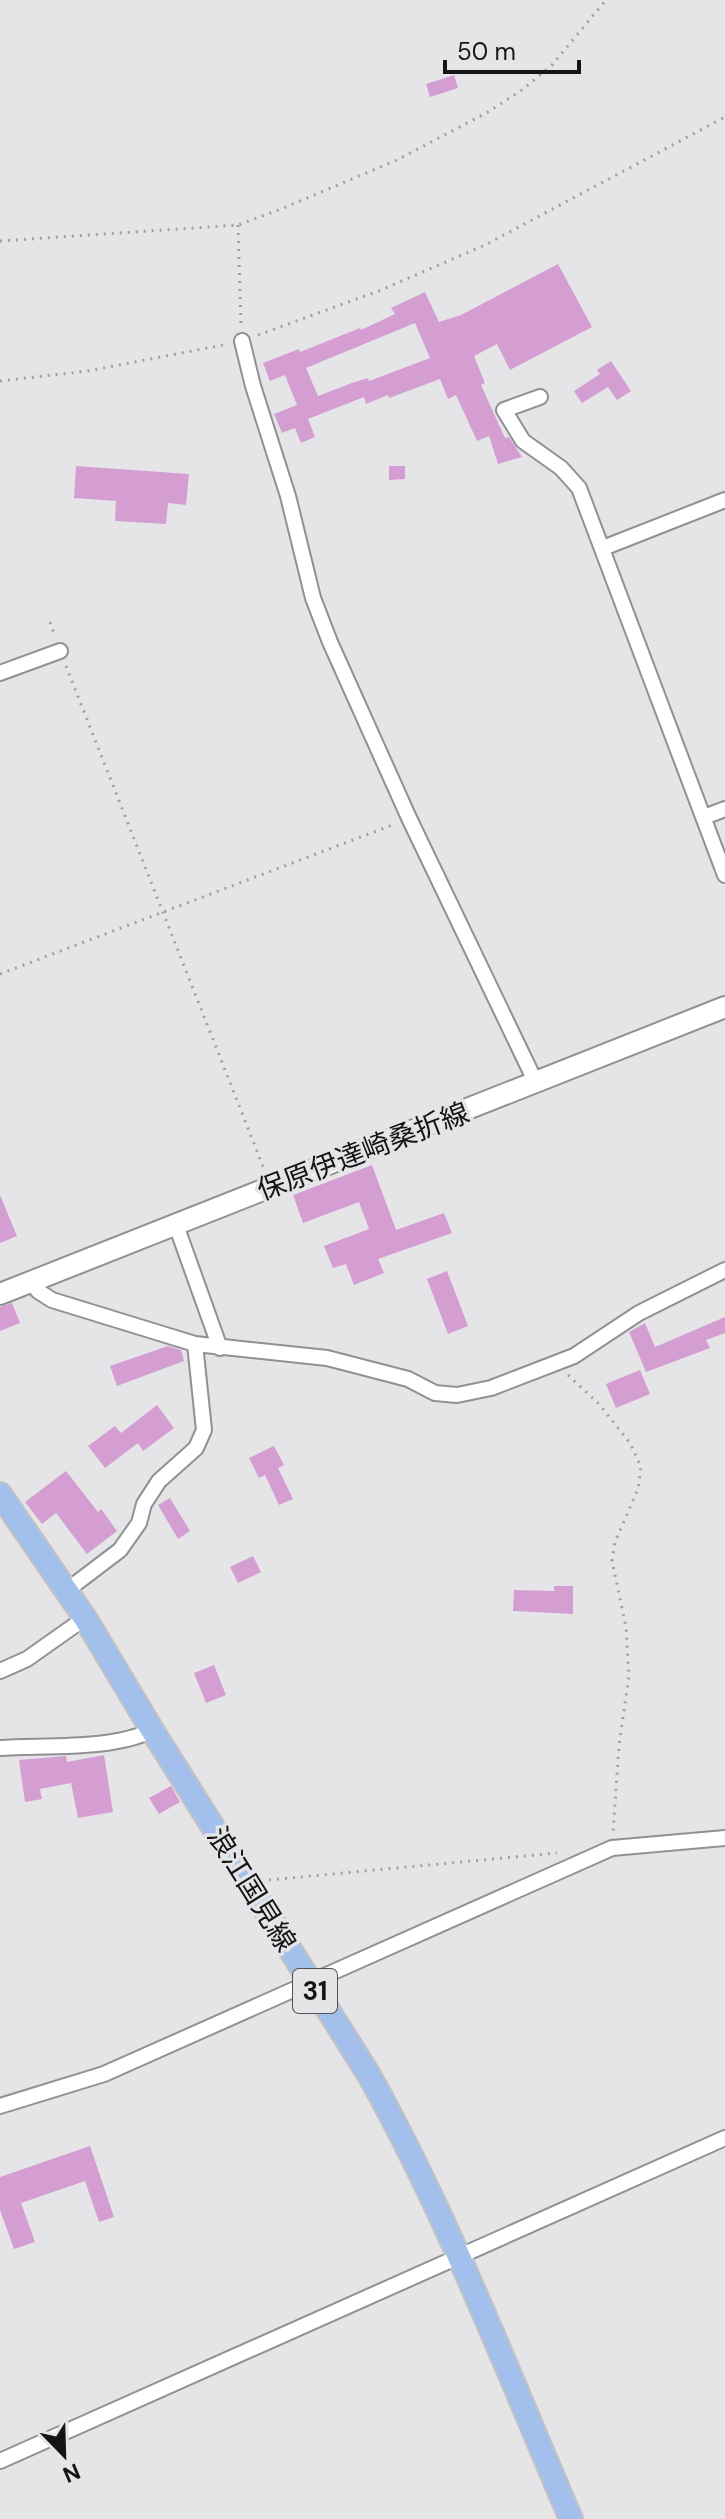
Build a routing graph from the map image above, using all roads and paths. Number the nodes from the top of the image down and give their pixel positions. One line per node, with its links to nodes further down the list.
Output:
1 (606, 0): 3 (path)
2 (725, 117): 5 (path)
3 (238, 225): 4 (path); 5 (path)
4 (0, 241)
5 (242, 341): 6 (path); 15 (street)
6 (0, 381)
7 (540, 397): 9 (street)
8 (725, 500): 9 (street)
9 (603, 548): 14 (street)
10 (50, 622): 11 (path)
11 (60, 651): 12 (street); 17 (path)
12 (0, 673)
13 (725, 809): 14 (street)
14 (704, 817): 16 (street)
15 (409, 818): 17 (path); 20 (street)
16 (725, 875)
17 (162, 913): 18 (path); 21 (path)
18 (0, 974)
19 (725, 1007): 20 (main road, 保原伊達崎桑折線)
20 (536, 1083): 21 (main road, 保原伊達崎桑折線)
21 (271, 1187): 22 (main road, 保原伊達崎桑折線)
22 (176, 1225): 24 (main road, 保原伊達崎桑折線); 27 (street)
23 (725, 1270): 28 (street)
24 (31, 1282): 25 (main road, 保原伊達崎桑折線); 26 (street)
25 (0, 1294)
26 (195, 1344): 27 (street); 30 (street)
27 (220, 1348): 28 (street)
28 (556, 1365): 36 (path)
29 (0, 1494): 30 (main road, 浪江国見線 / 31)
30 (66, 1591): 31 (main road, 浪江国見線 / 31)
31 (85, 1618): 32 (street); 33 (main road, 浪江国見線 / 31)
32 (0, 1671)
33 (152, 1730): 34 (street); 38 (main road, 浪江国見線 / 31)
34 (0, 1748)
35 (725, 1838): 36 (street)
36 (612, 1848): 39 (street)
37 (565, 1853): 38 (path)
38 (249, 1882): 39 (main road, 浪江国見線 / 31)
39 (310, 1984): 40 (street); 42 (main road, 浪江国見線 / 31)
40 (0, 2106)
41 (725, 2138): 42 (street)
42 (458, 2258): 43 (street); 44 (main road, 浪江国見線 / 31)
43 (0, 2461)
44 (571, 2519)

